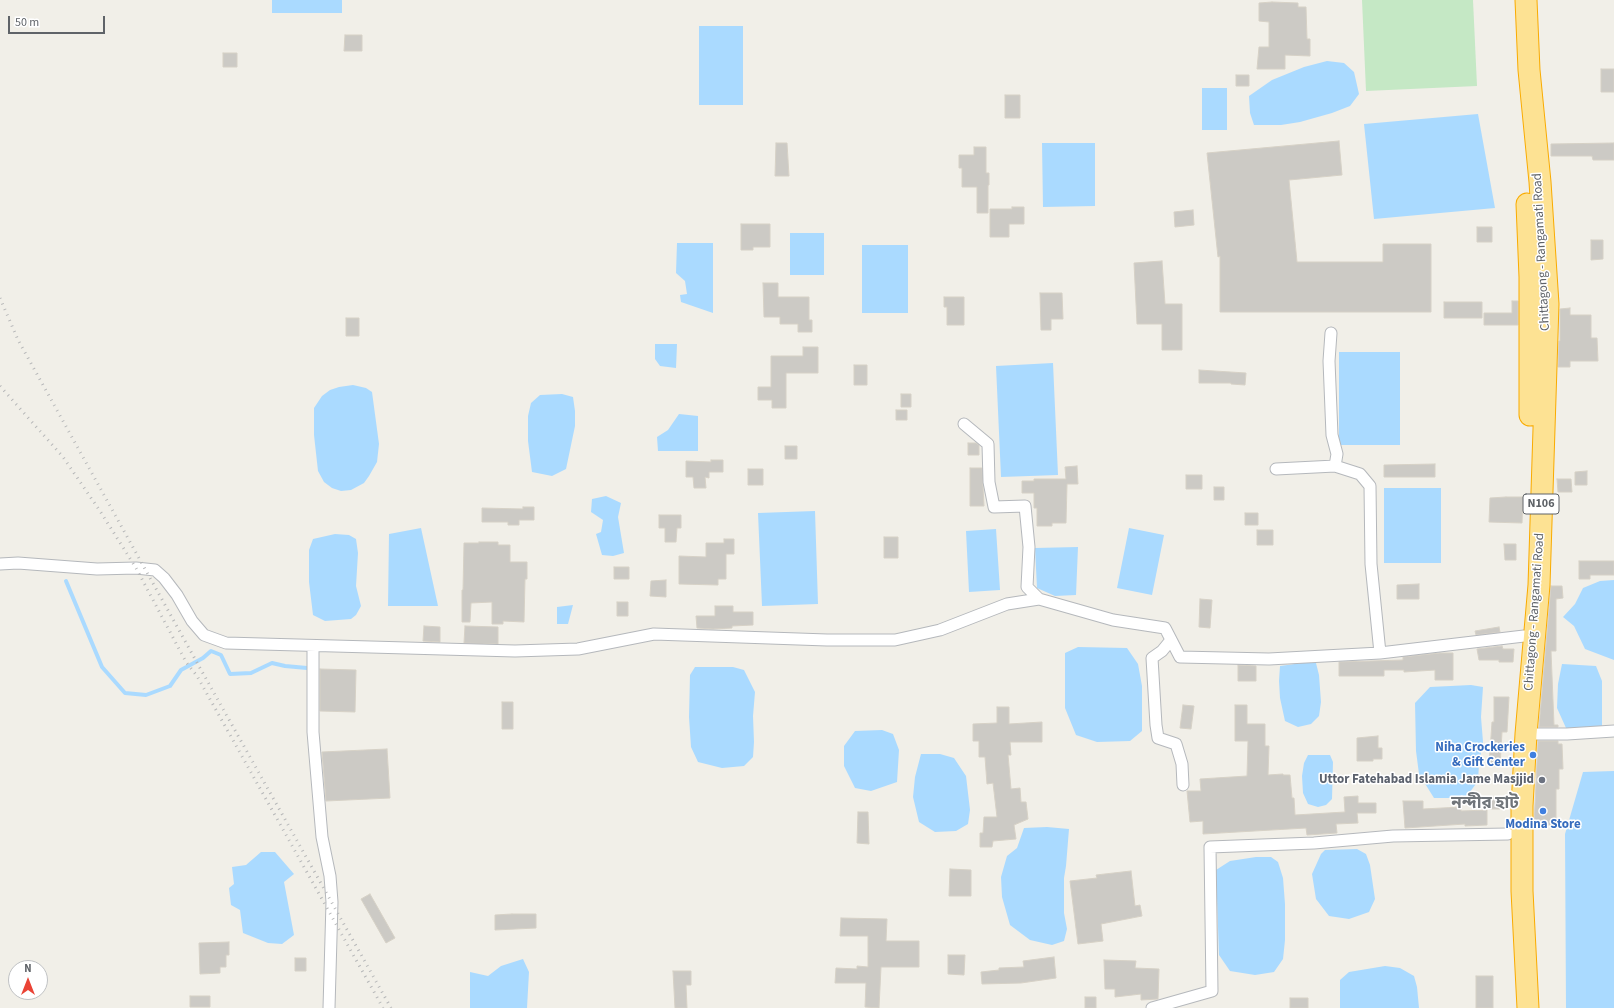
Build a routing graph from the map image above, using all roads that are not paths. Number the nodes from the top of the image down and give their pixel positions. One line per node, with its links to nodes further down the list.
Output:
1 (1515, 0): 9 (highway, Chittagong - Rangamati Road / N106)
2 (1526, 0): 14 (highway, Chittagong - Rangamati Road / N106)
3 (1331, 333): 5 (street)
4 (964, 424): 8 (street)
5 (1335, 466): 6 (street); 12 (street)
6 (1276, 469)
7 (0, 564): 11 (street)
8 (1039, 599): 10 (street); 11 (street)
9 (1524, 636): 12 (street); 16 (highway, Chittagong - Rangamati Road / N106)
10 (1171, 640): 12 (street); 15 (street)
11 (313, 646): 17 (street)
12 (1380, 653)
13 (1614, 731): 14 (street)
14 (1526, 734): 20 (highway, Chittagong - Rangamati Road / N106)
15 (1183, 785)
16 (1508, 834): 18 (street); 19 (highway, Chittagong - Rangamati Road / N106)
17 (328, 1008)
18 (1152, 1008)
19 (1514, 1008)
20 (1528, 1008)

